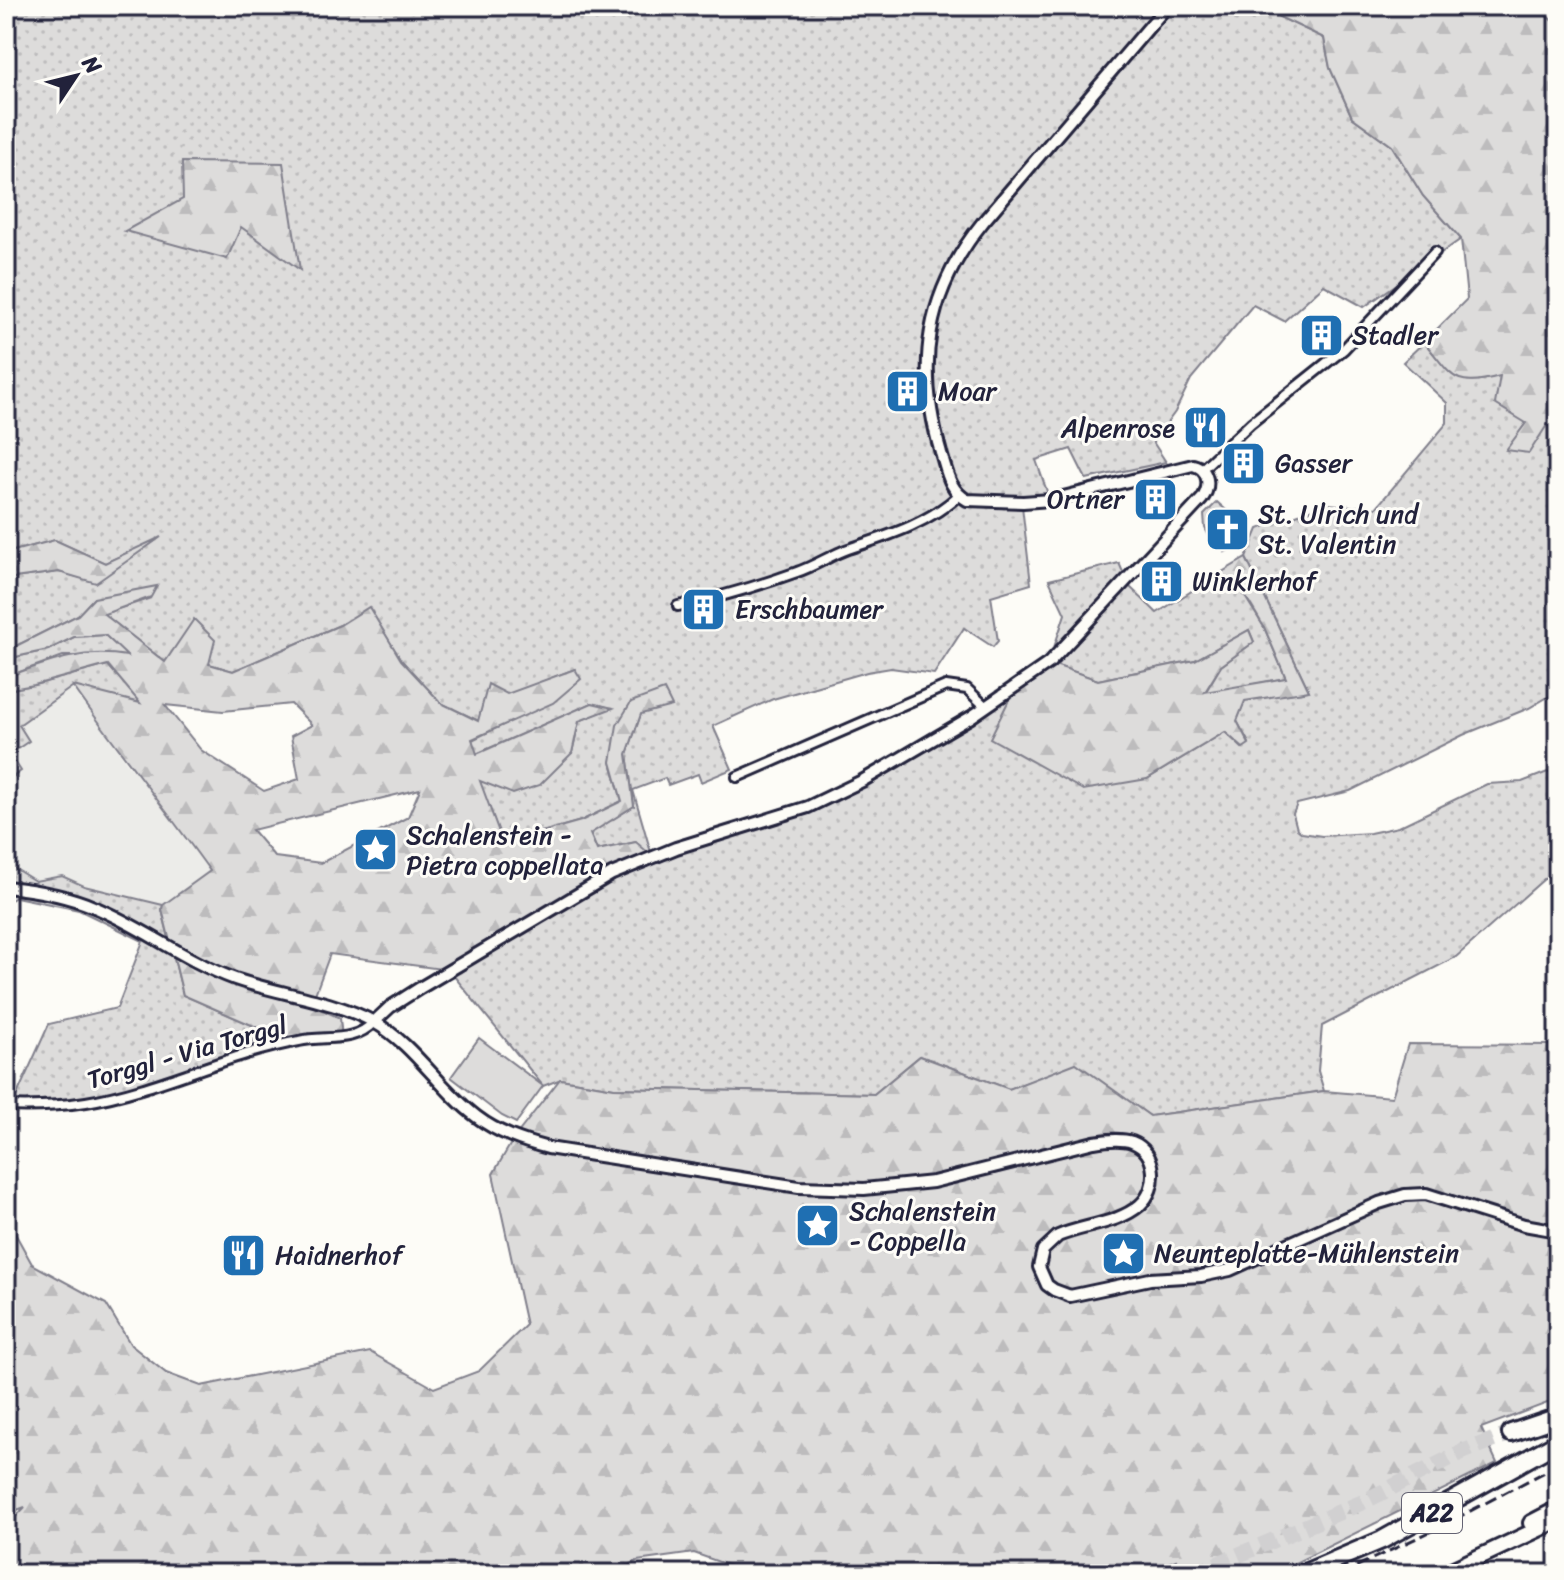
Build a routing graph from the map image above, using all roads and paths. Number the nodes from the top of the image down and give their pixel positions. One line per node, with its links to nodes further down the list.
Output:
1 (1167, 6): 4 (street)
2 (1435, 252): 3 (street)
3 (1202, 469): 4 (street); 6 (street)
4 (959, 495): 5 (street)
5 (678, 606)
6 (986, 707): 7 (street); 9 (street)
7 (737, 777)
8 (6, 887): 9 (street)
9 (374, 1022): 10 (street, Torggl - Via Torggl); 11 (street)
10 (6, 1106)
11 (1558, 1231)
12 (1558, 1417): 13 (highway)
13 (1511, 1433)
14 (1558, 1442): 18 (highway, A22)
15 (1558, 1509): 17 (main road)
16 (1558, 1520): 17 (main road)
17 (1449, 1571)
18 (1302, 1574)

